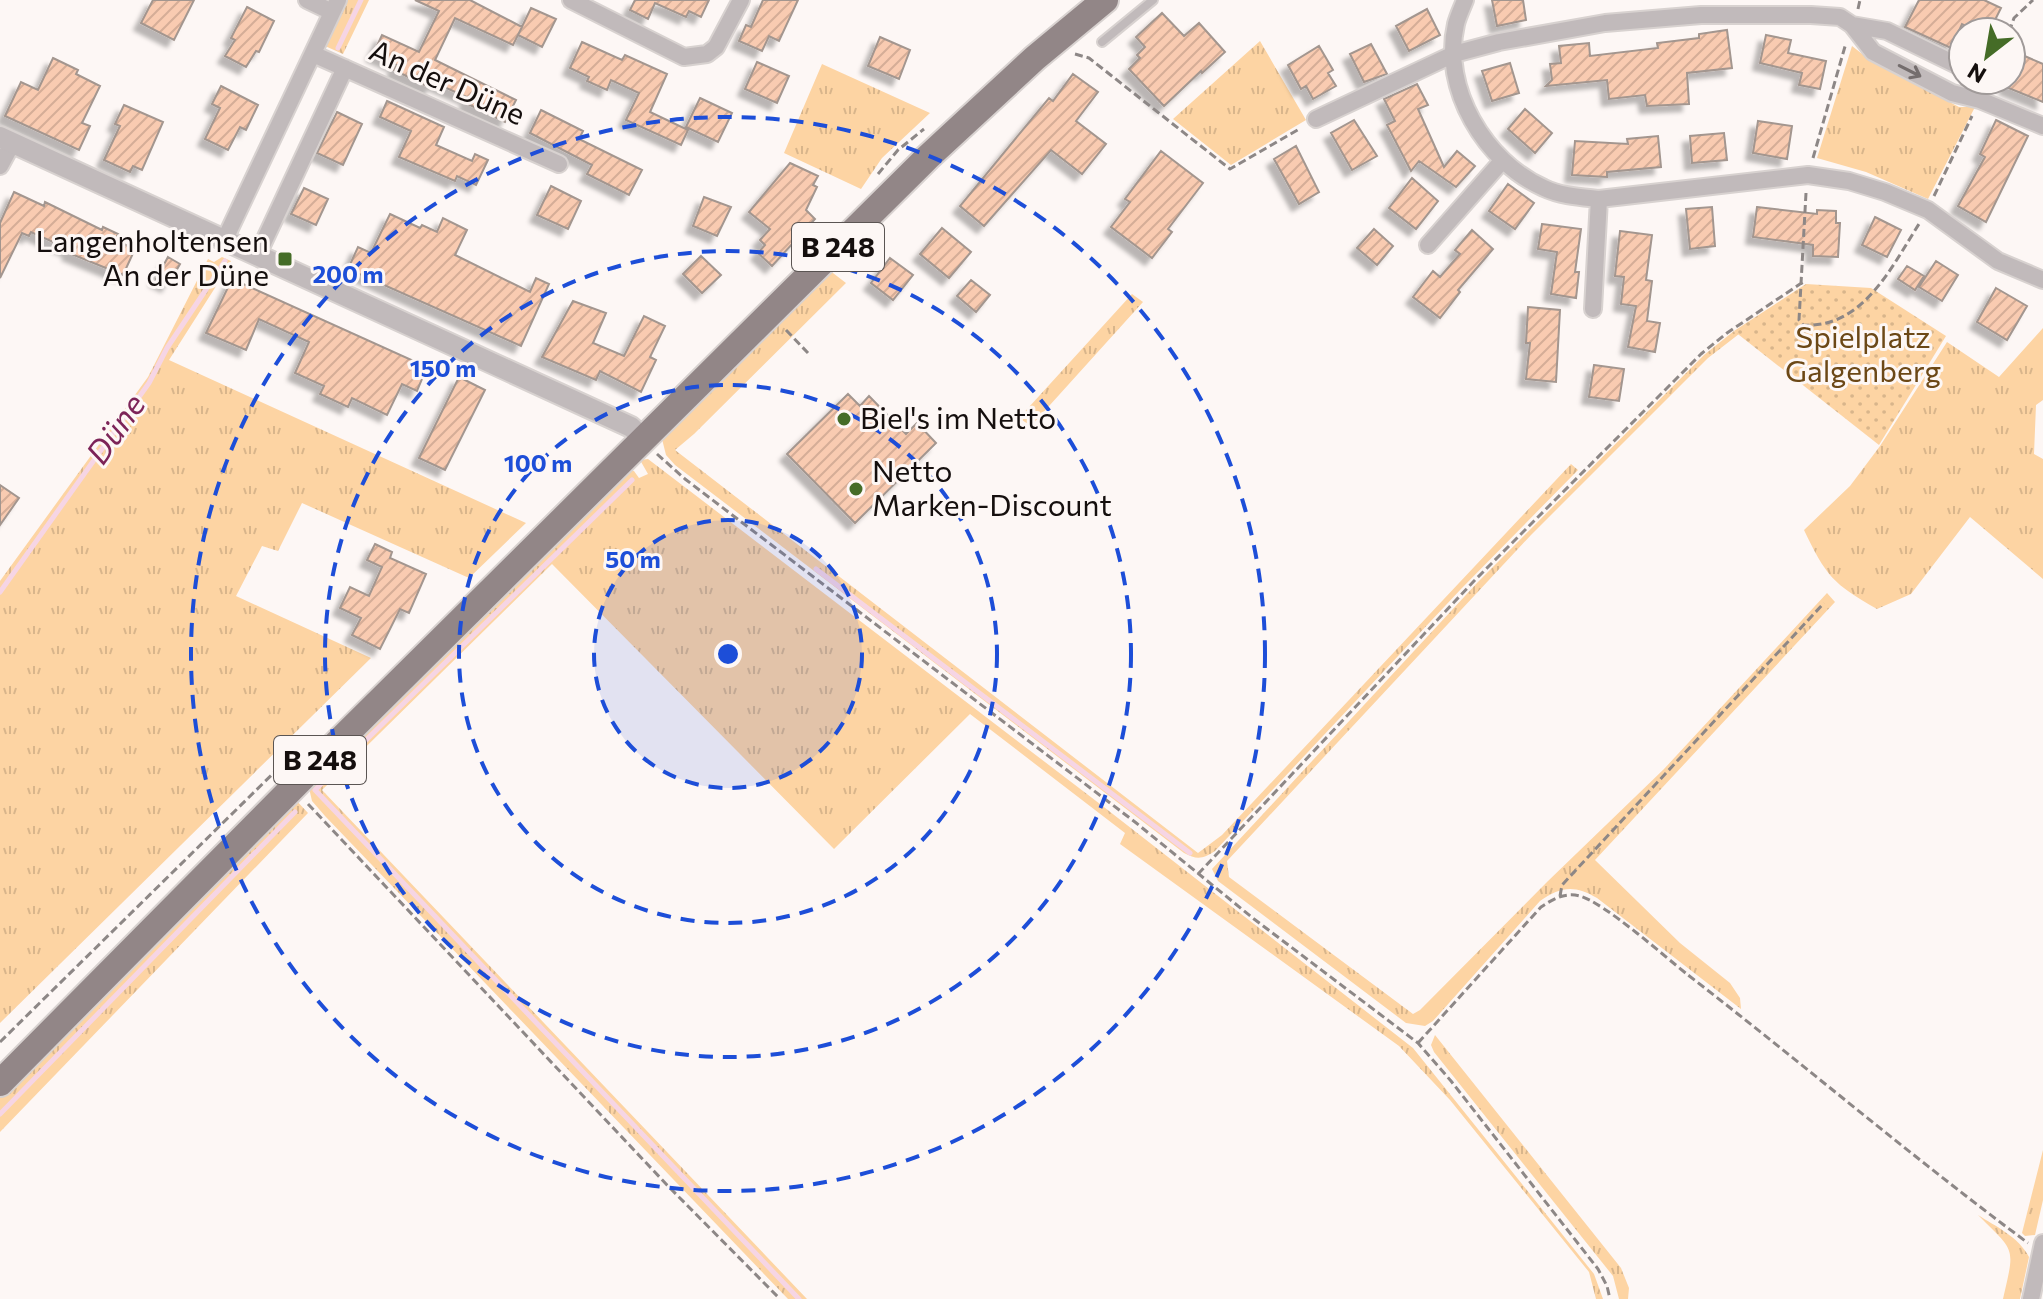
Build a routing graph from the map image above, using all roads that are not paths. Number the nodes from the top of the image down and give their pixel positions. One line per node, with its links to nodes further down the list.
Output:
1 (307, 0): 7 (street)
2 (571, 0): 3 (street)
3 (741, 0)
4 (1105, 0): 28 (main road, B 248)
5 (1153, 0): 9 (lane)
6 (1465, 0): 11 (street)
7 (335, 6): 10 (street)
8 (1852, 25): 11 (street); 12 (street); 15 (street, one-way to 15)
9 (1102, 42)
10 (313, 54): 13 (street, An der Düne); 23 (street)
11 (1454, 54): 16 (street); 19 (street)
12 (1947, 60)
13 (345, 68): 20 (street, An der Düne); 25 (street)
14 (1978, 96): 15 (street)
15 (1980, 100): 17 (street)
16 (1316, 119)
17 (2043, 126)
18 (7, 140): 21 (street); 23 (street)
19 (1502, 161): 22 (street); 24 (street)
20 (559, 164)
21 (0, 166)
22 (1599, 199): 26 (street); 27 (street)
23 (225, 239): 25 (street)
24 (1428, 245)
25 (258, 254): 28 (street)
26 (2043, 280)
27 (1593, 309)
28 (643, 438): 29 (main road, B 248)
29 (0, 1083)
30 (2036, 1244): 31 (street)
31 (2031, 1299)

